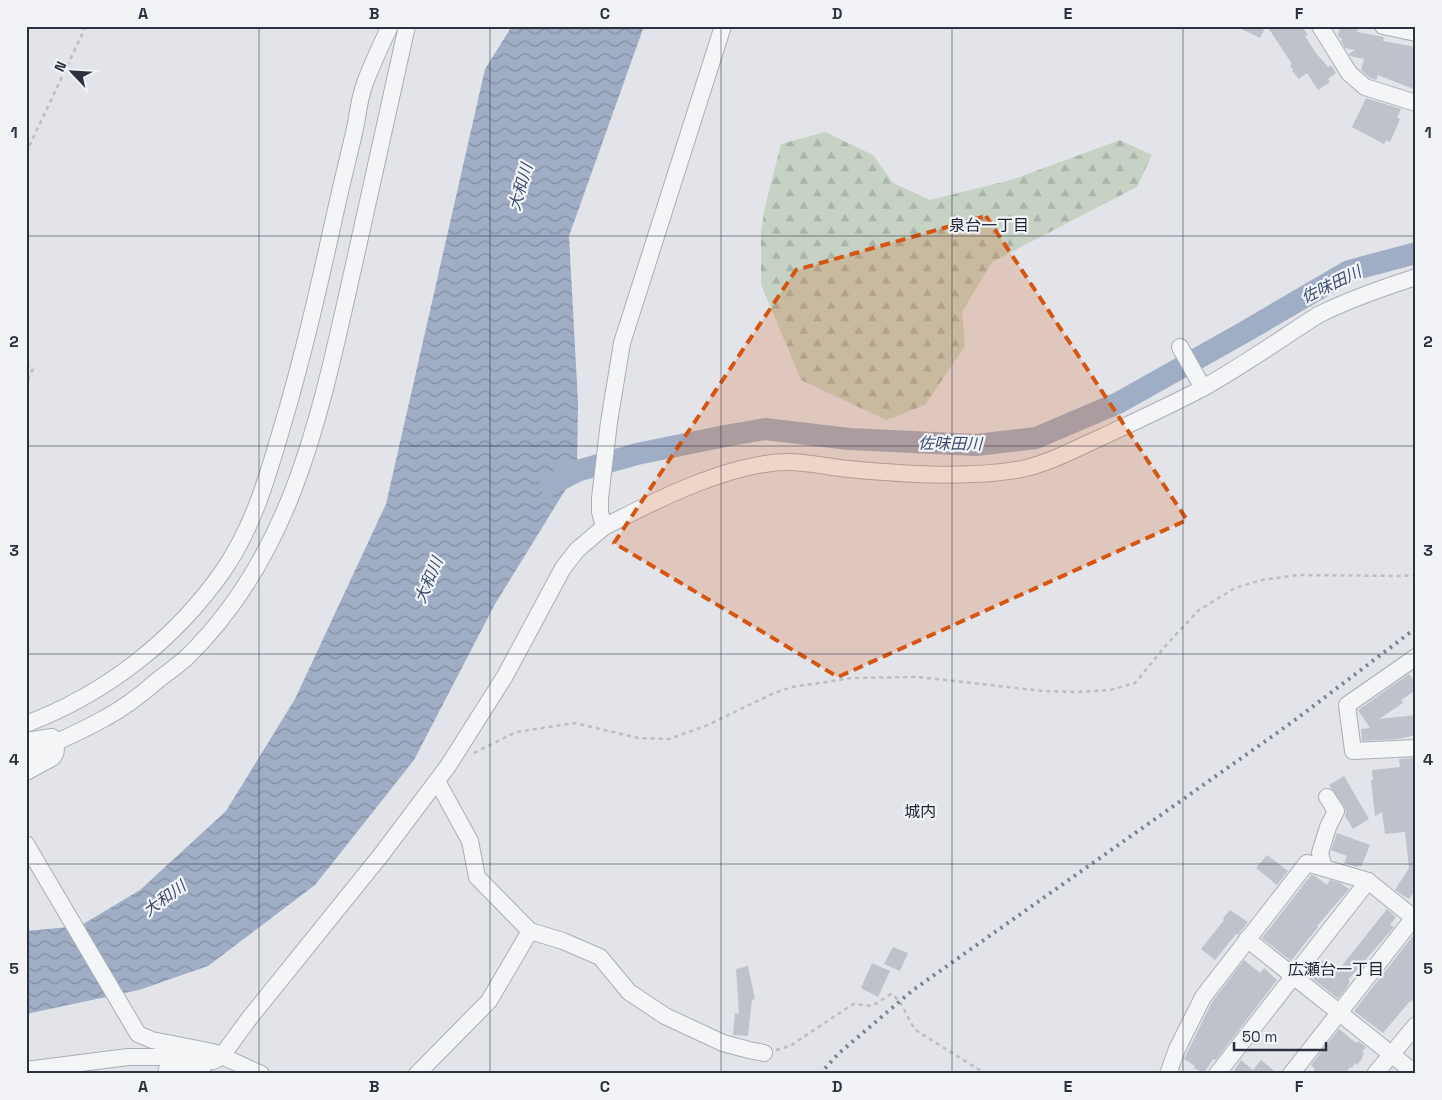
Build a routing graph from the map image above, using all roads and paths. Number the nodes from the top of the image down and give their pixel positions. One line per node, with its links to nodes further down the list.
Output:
1 (86, 26): 9 (path)
2 (390, 26): 18 (street)
3 (407, 26): 20 (street)
4 (723, 26): 15 (street)
5 (1320, 26): 8 (street)
6 (1383, 26): 7 (street)
7 (1416, 33)
8 (1416, 103)
9 (26, 153)
10 (1416, 277): 14 (street)
11 (1180, 347): 14 (street)
12 (26, 365): 13 (path)
13 (26, 383)
14 (1201, 384): 15 (street)
15 (604, 527): 25 (street)
16 (1416, 575): 22 (path)
17 (1416, 656): 21 (street)
18 (26, 724)
19 (26, 741): 20 (street)
20 (54, 743): 23 (street); 24 (street)
21 (1416, 748)
22 (473, 753)
23 (26, 755)
24 (26, 772)
25 (437, 780): 31 (street); 38 (street)
26 (1327, 797): 28 (street)
27 (26, 844): 38 (street)
28 (1324, 868): 29 (street); 32 (street)
29 (1368, 881): 30 (street); 33 (street)
30 (1415, 917): 34 (street)
31 (530, 931): 36 (street); 42 (street)
32 (1247, 939): 33 (street); 44 (street)
33 (1293, 977): 34 (street); 45 (street)
34 (1339, 1013): 37 (street); 46 (street)
35 (1416, 1025): 37 (street)
36 (764, 1052): 43 (path)
37 (1391, 1054): 47 (street); 48 (street)
38 (221, 1057): 39 (street); 40 (street); 41 (street)
39 (26, 1070)
40 (166, 1074)
41 (260, 1074)
42 (416, 1074)
43 (986, 1074)
44 (1168, 1074)
45 (1217, 1074)
46 (1291, 1074)
47 (1376, 1074)
48 (1416, 1074)

